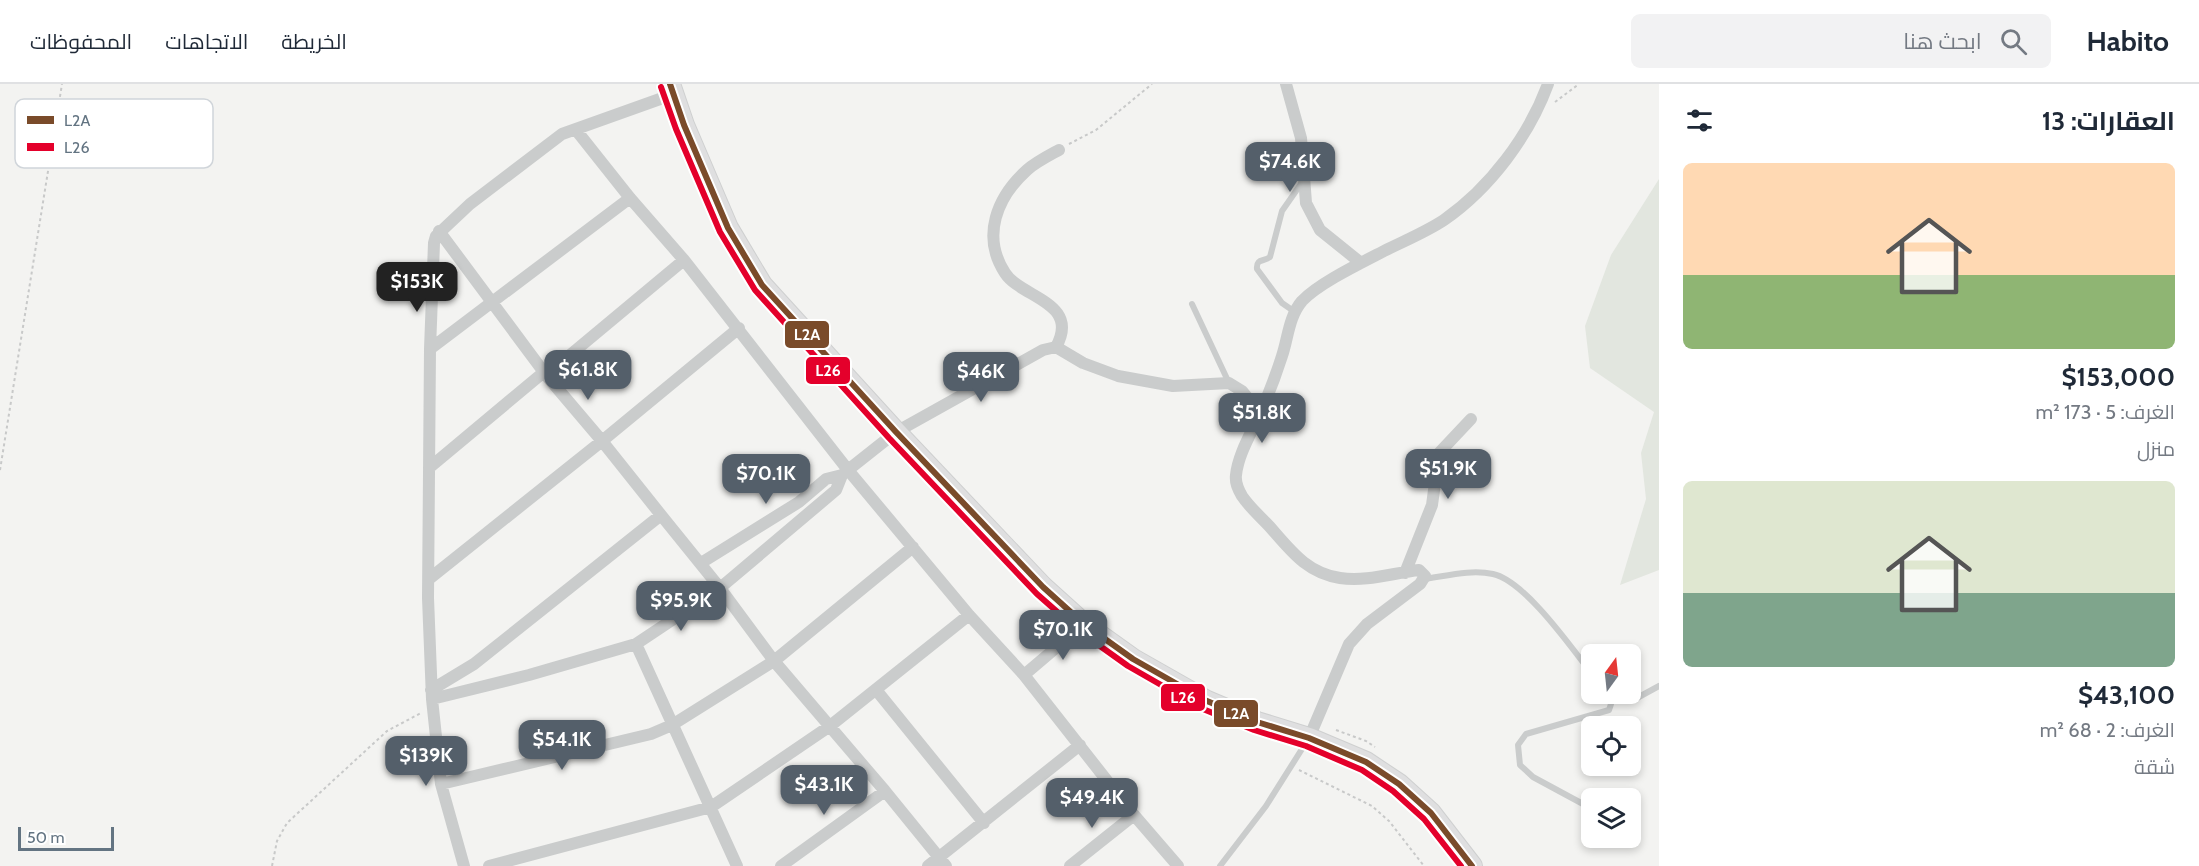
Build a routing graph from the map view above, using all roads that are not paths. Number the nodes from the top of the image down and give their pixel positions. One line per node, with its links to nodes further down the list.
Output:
1 (1286, 84): 6 (street)
2 (1548, 84): 10 (street)
3 (672, 89): 4 (street); 21 (highway)
4 (576, 130): 7 (street); 8 (street)
5 (1059, 150): 15 (street)
6 (1304, 180): 10 (street); 13 (lane)
7 (630, 198): 9 (street); 11 (street)
8 (439, 231): 11 (street); 16 (street)
9 (684, 260): 14 (street); 17 (street)
10 (1361, 263): 13 (street)
11 (493, 303): 16 (street); 17 (street)
12 (1192, 304): 18 (lane)
13 (1295, 312): 19 (street)
14 (739, 328): 22 (street); 24 (street)
15 (1056, 347): 18 (street); 21 (street)
16 (430, 349): 23 (street)
17 (545, 374): 22 (street); 23 (street)
18 (1229, 383): 19 (street)
19 (1260, 413): 28 (street)
20 (1471, 419): 28 (street)
21 (896, 432): 24 (street); 33 (highway)
22 (602, 441): 25 (street); 29 (street)
23 (429, 468): 29 (street)
24 (845, 473): 26 (street); 27 (street); 31 (street)
25 (661, 515): 27 (street); 41 (street)
26 (913, 547): 32 (street); 36 (street)
27 (701, 563): 31 (street)
28 (1406, 573): 30 (street)
29 (429, 579): 41 (street)
30 (1424, 579): 35 (lane); 45 (street)
31 (720, 588): 34 (street); 36 (street)
32 (969, 615): 37 (street); 39 (street)
33 (1084, 624): 37 (street); 45 (highway)
34 (636, 644): 41 (street); 43 (street)
35 (1581, 660)
36 (774, 661): 43 (street); 44 (street)
37 (1024, 675): 46 (street)
38 (1659, 686): 40 (lane)
39 (877, 691): 44 (street); 52 (street)
40 (1641, 696)
41 (431, 699): 47 (street)
42 (1611, 704): 49 (lane)
43 (672, 725): 47 (street); 50 (street)
44 (830, 726): 48 (street); 50 (street)
45 (1309, 738): 61 (lane); 62 (highway)
46 (1080, 745): 51 (street); 52 (street)
47 (441, 784): 54 (street)
48 (885, 791): 53 (street); 57 (street)
49 (1581, 803)
50 (711, 807): 55 (street); 56 (street)
51 (1134, 815): 59 (street); 60 (street)
52 (984, 823): 53 (street)
53 (942, 862): 58 (street)
54 (465, 866)
55 (489, 866)
56 (737, 866)
57 (781, 866)
58 (928, 866)
59 (1070, 866)
60 (1178, 866)
61 (1220, 866)
62 (1472, 866)

